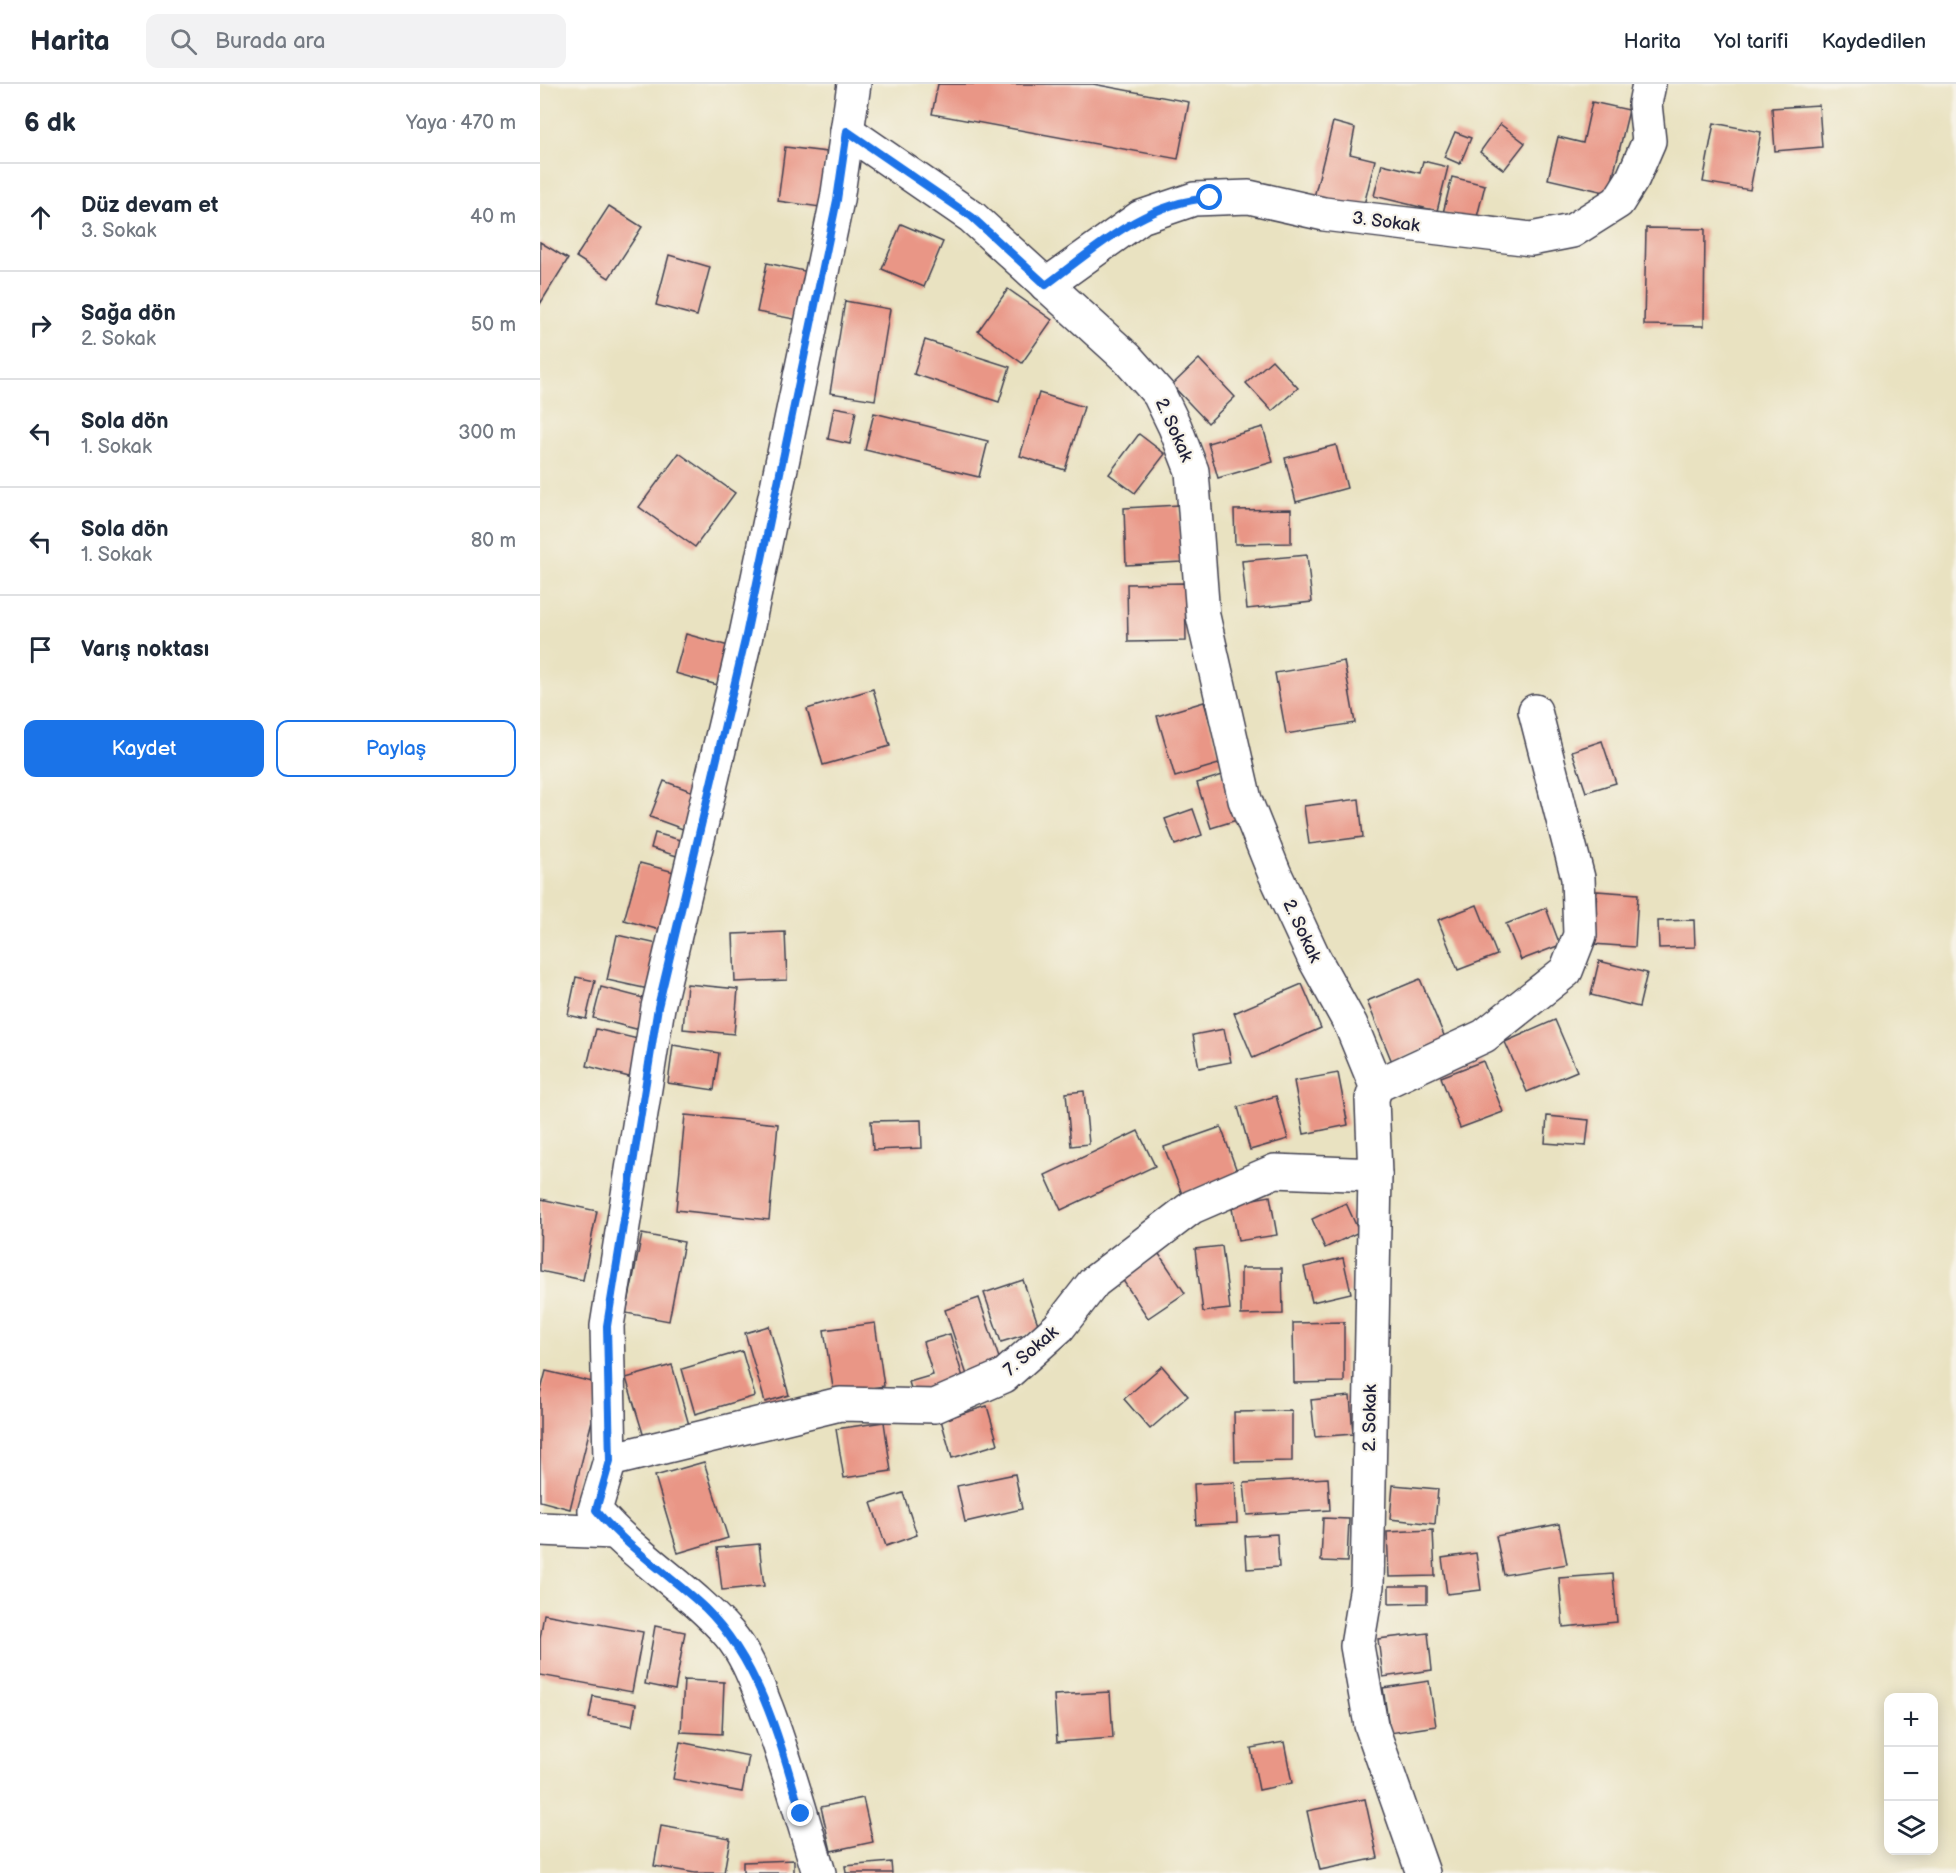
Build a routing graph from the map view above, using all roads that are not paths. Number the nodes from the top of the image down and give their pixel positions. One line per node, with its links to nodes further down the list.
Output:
1 (854, 84): 3 (street)
2 (1649, 84): 4 (street, 3. Sokak)
3 (847, 131): 4 (street, 2. Sokak); 8 (street)
4 (1046, 285): 6 (street, 2. Sokak)
5 (1535, 711): 6 (street)
6 (1376, 1086): 7 (street, 2. Sokak)
7 (1375, 1175): 8 (street, 7. Sokak); 12 (street, 2. Sokak)
8 (610, 1461): 10 (street)
9 (540, 1529): 10 (street)
10 (614, 1532): 11 (street)
11 (819, 1873)
12 (1423, 1873)

